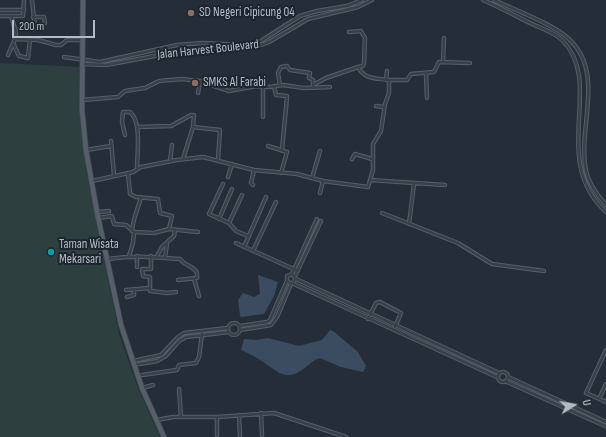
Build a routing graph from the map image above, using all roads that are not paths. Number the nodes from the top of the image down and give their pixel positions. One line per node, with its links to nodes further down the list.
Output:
1 (24, 0): 11 (street)
2 (32, 0): 14 (street)
3 (83, 0): 21 (main road)
4 (362, 0): 23 (street, Jalan Harvest Boulevard)
5 (372, 0): 26 (street, Jalan Harvest Boulevard)
6 (483, 0): 9 (street)
7 (494, 0): 8 (street)
8 (498, 2): 9 (street); 82 (street)
9 (496, 6): 84 (street)
10 (0, 10): 11 (street)
11 (24, 10): 13 (street)
12 (0, 16): 13 (street)
13 (11, 16): 19 (street)
14 (33, 17): 15 (street); 16 (street)
15 (45, 23)
16 (35, 28)
17 (349, 32): 30 (street)
18 (444, 38): 28 (street)
19 (15, 39): 20 (street); 22 (street)
20 (30, 40): 21 (street); 22 (street)
21 (82, 40): 27 (main road)
22 (14, 44): 24 (street)
23 (147, 51): 26 (street); 27 (street, Jalan Harvest Boulevard)
24 (8, 55)
25 (64, 57): 27 (street)
26 (148, 57): 27 (street, Jalan Harvest Boulevard)
27 (82, 62): 42 (main road)
28 (443, 62): 29 (street); 32 (street)
29 (470, 63)
30 (358, 67): 33 (street); 36 (street)
31 (387, 71): 33 (street)
32 (426, 74): 33 (street); 41 (street)
33 (388, 80): 44 (street)
34 (200, 81): 37 (street); 40 (street); 42 (street)
35 (280, 85): 36 (street); 36 (street); 38 (street)
36 (313, 86): 39 (street)
37 (262, 87): 38 (street); 45 (street)
38 (274, 87): 54 (street)
39 (330, 87)
40 (198, 93)
41 (427, 98)
42 (82, 100): 53 (main road)
43 (376, 106): 44 (street)
44 (384, 107): 58 (street)
45 (263, 117)
46 (137, 127): 47 (street); 48 (street); 62 (street)
47 (193, 127): 56 (street); 59 (street)
48 (125, 135)
49 (111, 141): 51 (street)
50 (172, 145): 60 (street)
51 (112, 146): 53 (street); 66 (street)
52 (268, 146): 54 (street)
53 (86, 150): 70 (main road)
54 (282, 150): 65 (street)
55 (320, 151): 68 (street)
56 (183, 159): 59 (street); 60 (street)
57 (352, 159): 58 (street)
58 (372, 159): 69 (street)
59 (218, 160): 61 (street)
60 (170, 161): 62 (street)
61 (232, 164): 63 (street); 67 (street)
62 (136, 170): 64 (street)
63 (254, 170): 65 (street); 74 (street)
64 (128, 173): 66 (street); 79 (street)
65 (281, 173): 68 (street)
66 (114, 176): 70 (street)
67 (228, 177)
68 (312, 178): 71 (street)
69 (370, 180): 71 (street); 73 (street)
70 (91, 181): 85 (main road)
71 (323, 181): 77 (street)
72 (223, 184): 88 (street)
73 (414, 184): 75 (street); 92 (street)
74 (253, 185)
75 (445, 185)
76 (232, 189): 88 (street)
77 (320, 193)
78 (242, 195): 91 (street)
79 (141, 197): 93 (street); 95 (street)
80 (266, 197): 97 (street)
81 (276, 202): 101 (street)
82 (606, 205)
83 (109, 211): 85 (street)
84 (606, 211)
85 (97, 212): 87 (main road)
86 (382, 213): 92 (street)
87 (98, 218): 95 (street); 107 (main road)
88 (219, 219): 91 (street)
89 (318, 220): 109 (street)
90 (321, 221): 110 (street)
91 (229, 223): 97 (street)
92 (409, 224): 111 (street)
93 (169, 229): 94 (street); 95 (street)
94 (174, 230): 96 (street); 99 (street)
95 (133, 232): 102 (street)
96 (198, 232)
97 (248, 236): 100 (street)
98 (236, 243): 100 (street)
99 (167, 244): 105 (street); 106 (street)
100 (244, 247): 101 (street)
101 (253, 251): 109 (street)
102 (129, 256): 103 (street); 107 (street)
103 (137, 256): 104 (street); 108 (street)
104 (151, 256): 105 (street); 118 (street)
105 (157, 256): 106 (street)
106 (166, 257): 114 (street)
107 (106, 260): 132 (main road)
108 (137, 267)
109 (294, 269): 110 (street); 112 (street)
110 (298, 271): 113 (street)
111 (544, 271)
112 (292, 274): 113 (street); 116 (street)
113 (296, 278): 117 (street); 124 (street)
114 (194, 279): 115 (street); 122 (street)
115 (178, 280)
116 (287, 281): 117 (street); 127 (street)
117 (292, 284): 125 (street); 127 (street)
118 (150, 288): 119 (street); 121 (street)
119 (134, 289): 120 (street); 123 (street)
120 (126, 290)
121 (176, 292)
122 (199, 296)
123 (127, 297)
124 (370, 315): 125 (street); 126 (street); 126 (street)
125 (368, 319): 129 (street)
126 (395, 326): 129 (street); 133 (street)
127 (240, 328): 128 (street); 128 (street)
128 (229, 330): 130 (street); 132 (street)
129 (393, 330): 135 (street)
130 (202, 334): 132 (street); 134 (street)
131 (606, 350): 142 (street)
132 (133, 363): 140 (main road)
133 (499, 373): 135 (street); 136 (street)
134 (142, 375)
135 (497, 377): 137 (street)
136 (508, 377): 137 (street); 149 (street)
137 (505, 381): 149 (street)
138 (153, 384): 140 (street)
139 (606, 384): 142 (street)
140 (142, 388): 148 (main road)
141 (179, 389): 146 (street)
142 (599, 399): 143 (street)
143 (606, 402)
144 (261, 413): 145 (street); 151 (street); 154 (street)
145 (239, 415): 147 (street); 153 (street)
146 (181, 417): 147 (street); 148 (street)
147 (217, 417): 150 (street)
148 (156, 420): 152 (main road)
149 (606, 425)
150 (217, 435)
151 (262, 435)
152 (164, 437)
153 (240, 437)
154 (346, 437)

